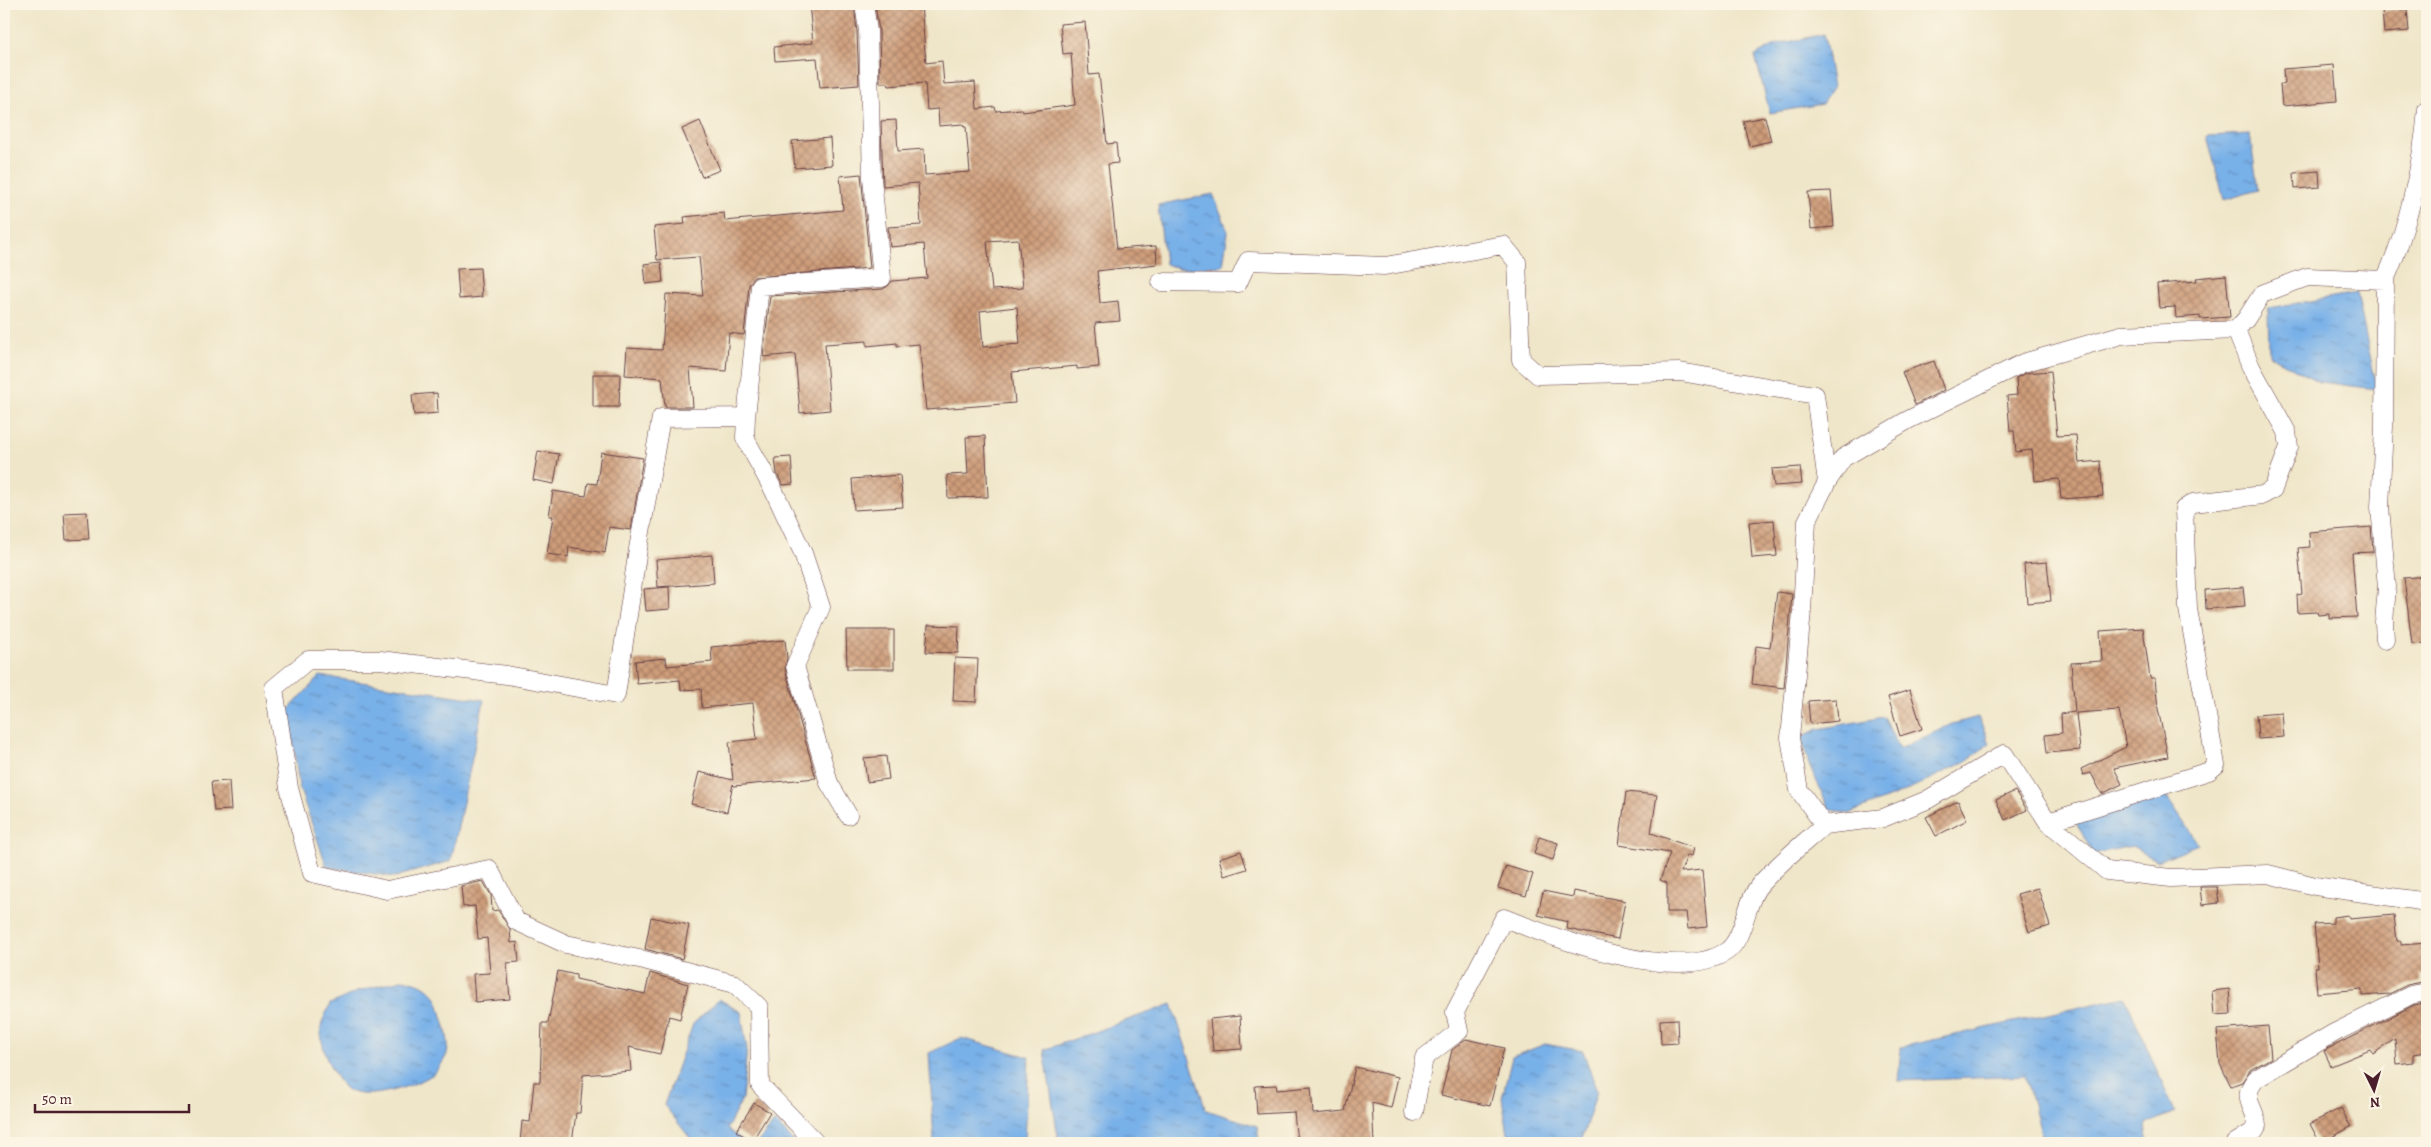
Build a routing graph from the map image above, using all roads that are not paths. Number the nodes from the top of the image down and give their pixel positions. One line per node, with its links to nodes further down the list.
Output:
1 (864, 4): 6 (street)
2 (2427, 109): 3 (street)
3 (2385, 280): 5 (street); 8 (street)
4 (1161, 282): 7 (street)
5 (2236, 330): 7 (street); 10 (street)
6 (746, 417): 9 (street); 15 (street)
7 (1827, 482): 11 (street)
8 (2385, 640)
9 (848, 815)
10 (2048, 822): 11 (street); 12 (street)
11 (1824, 825): 14 (street)
12 (2427, 902)
13 (2427, 992): 16 (street)
14 (1414, 1112)
15 (816, 1143)
16 (2235, 1143)

